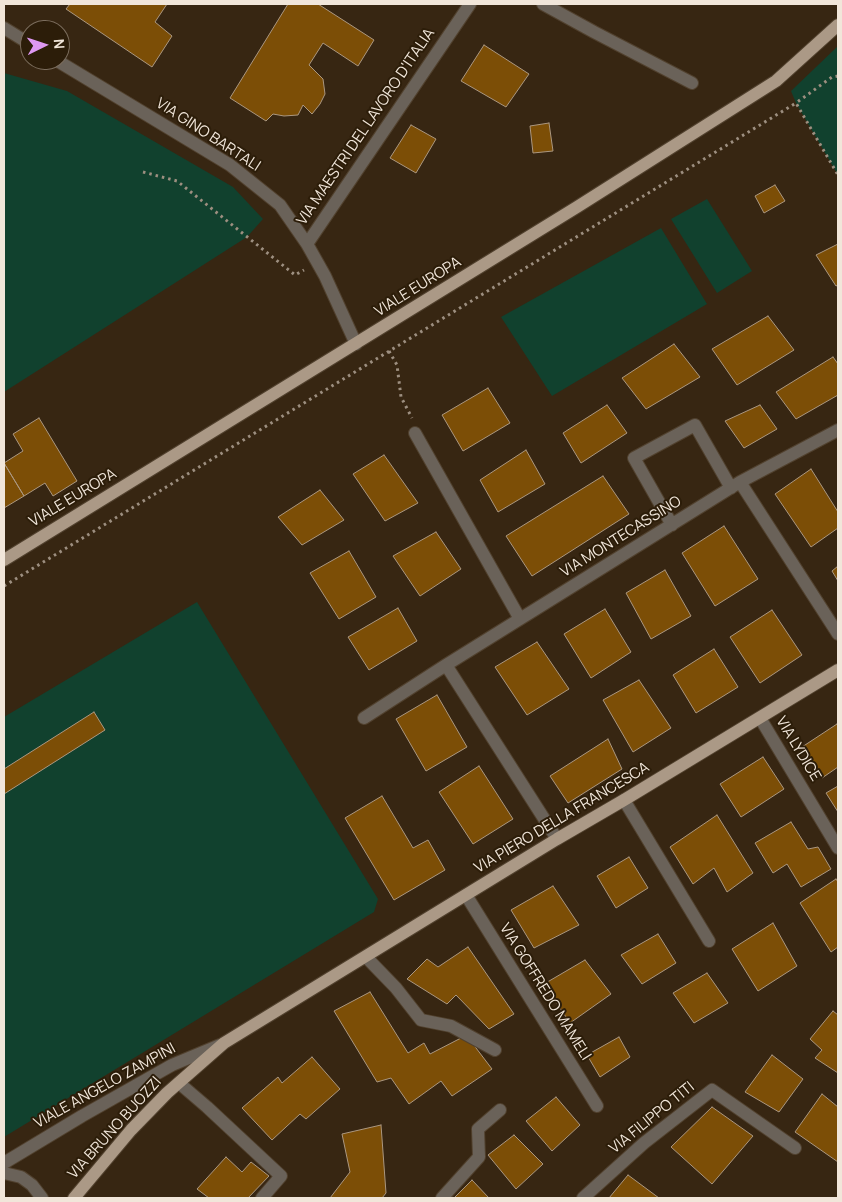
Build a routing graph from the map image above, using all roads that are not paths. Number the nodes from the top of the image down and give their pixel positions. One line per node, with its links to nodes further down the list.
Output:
1 (470, 4): 8 (street, VIA MAESTRI DEL LAVORO D'ITALIA)
2 (543, 4): 7 (street)
3 (838, 24): 9 (main road, VIALE EUROPA)
4 (4, 29): 5 (street)
5 (20, 38)
6 (70, 68): 8 (street, VIA GINO BARTALI)
7 (692, 83)
8 (307, 244): 9 (street, VIA GINO BARTALI)
9 (356, 344): 14 (main road, VIALE EUROPA)
10 (838, 430): 12 (street, VIA MONTECASSINO)
11 (415, 434): 15 (street)
12 (736, 485): 13 (street, VIA MONTECASSINO); 13 (street); 16 (street)
13 (672, 525): 15 (street, VIA MONTECASSINO)
14 (4, 560)
15 (520, 619): 17 (street, VIA MONTECASSINO)
16 (838, 634)
17 (446, 665): 19 (street, VIA MONTECASSINO); 22 (street)
18 (838, 670): 20 (main road, VIA PIERO DELLA FRANCESCA)
19 (364, 718)
20 (760, 718): 21 (main road, VIA PIERO DELLA FRANCESCA); 23 (street, VIA LYDICE)
21 (624, 800): 22 (main road, VIA PIERO DELLA FRANCESCA); 25 (street)
22 (557, 839): 24 (main road, VIA PIERO DELLA FRANCESCA)
23 (838, 848)
24 (466, 895): 26 (main road, VIA PIERO DELLA FRANCESCA); 31 (street, VIA GOFFREDO MAMELI)
25 (709, 941)
26 (366, 957): 27 (main road, VIA PIERO DELLA FRANCESCA); 29 (street)
27 (303, 994): 28 (main road, VIA BRUNO BUOZZI)
28 (224, 1043): 30 (main road, VIA BRUNO BUOZZI); 34 (street, VIALE ANGELO ZAMPINI)
29 (495, 1050)
30 (178, 1083): 37 (main road, VIA BRUNO BUOZZI); 38 (street)
31 (597, 1106)
32 (500, 1110): 39 (street)
33 (795, 1148): 40 (street, VIA FILIPPO TITI)
34 (4, 1163)
35 (4, 1173): 36 (street)
36 (42, 1198)
37 (74, 1198)
38 (262, 1198)
39 (442, 1198)
40 (583, 1198)

